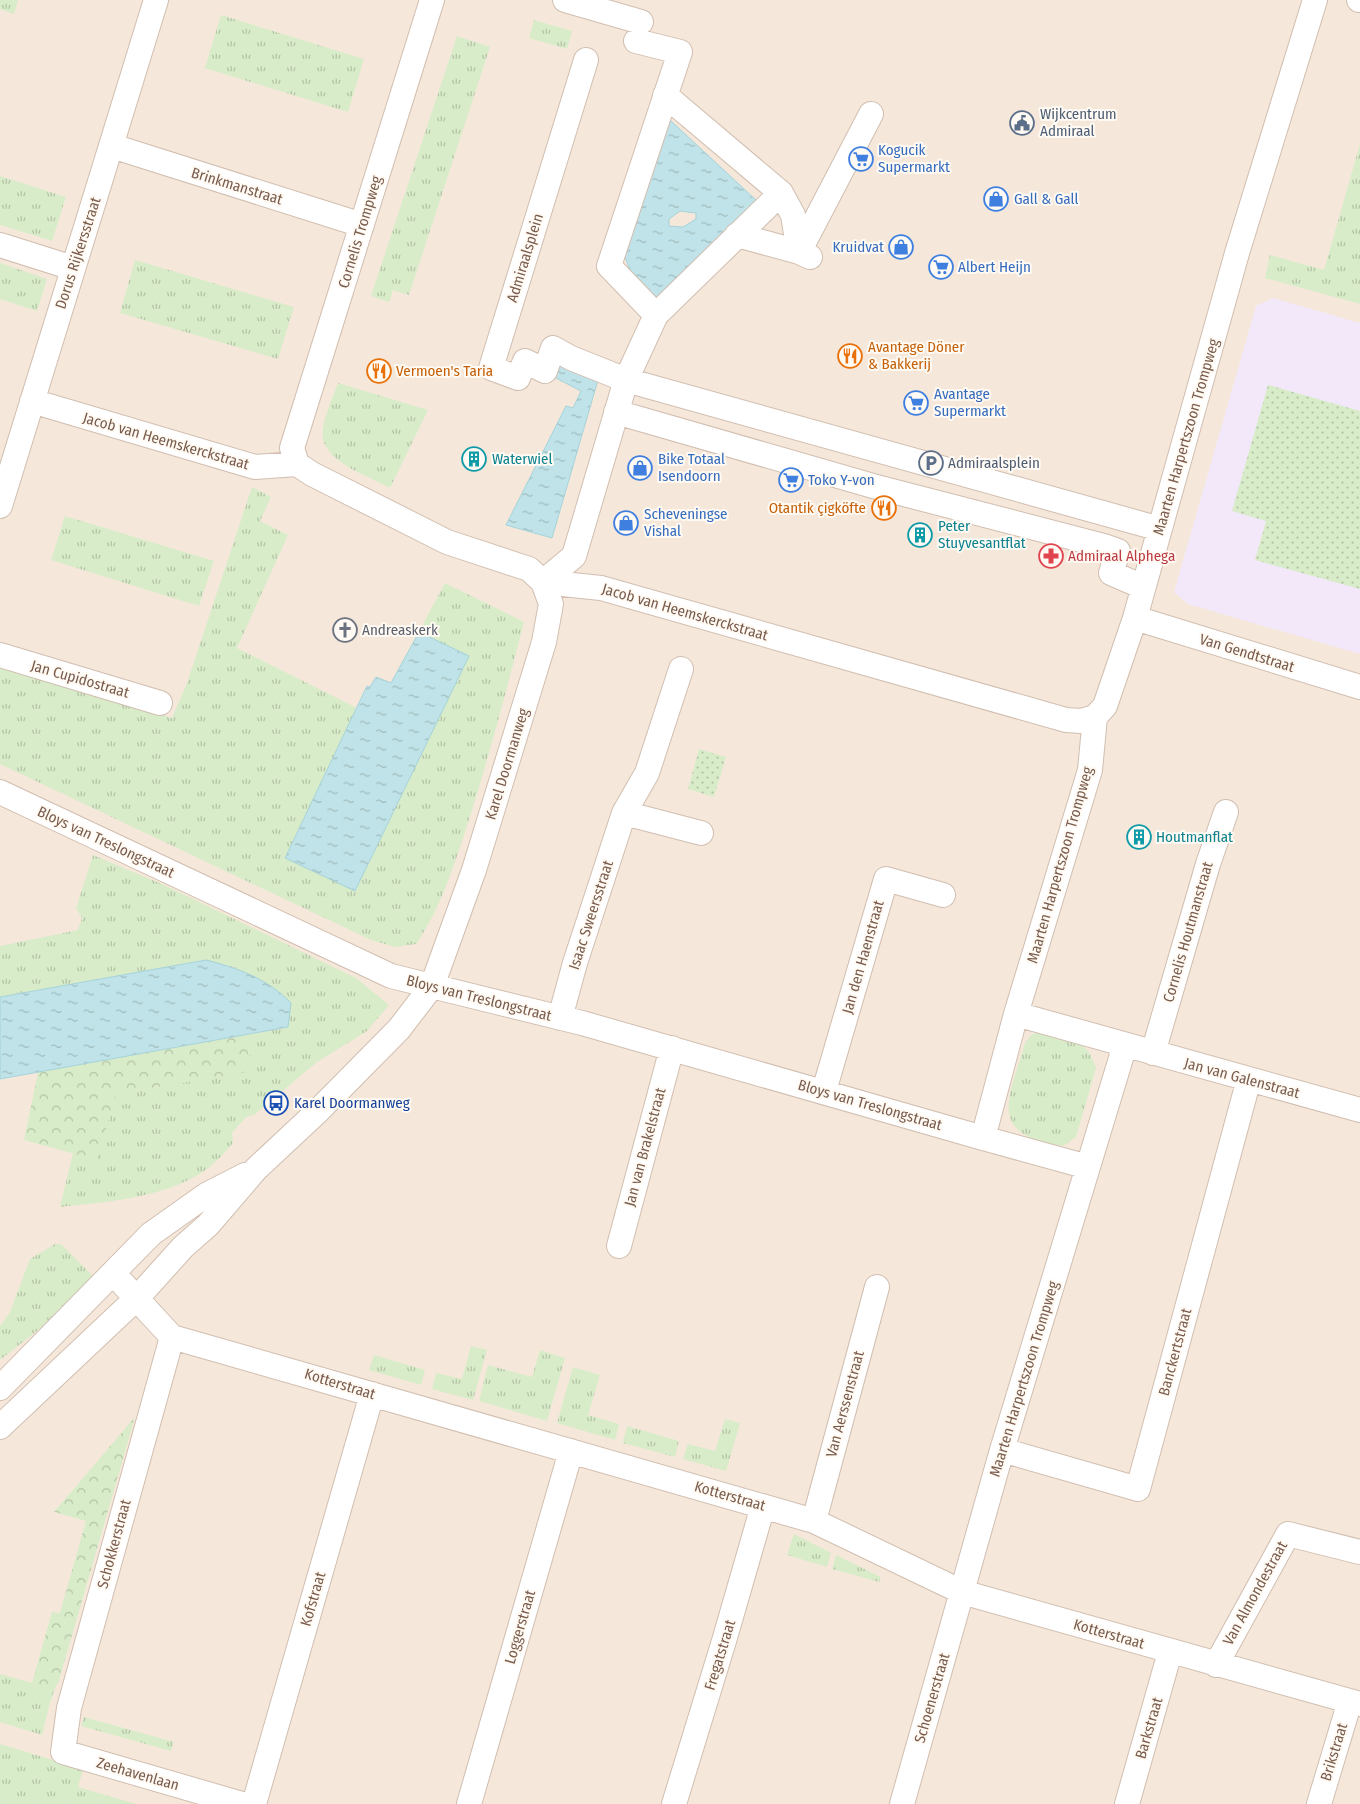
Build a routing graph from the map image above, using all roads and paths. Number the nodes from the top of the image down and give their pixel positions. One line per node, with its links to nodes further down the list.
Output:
1 (156, 0): 8 (street, Dorus Rijkersstraat)
2 (432, 0): 10 (street, Cornelis Trompweg)
3 (565, 0): 6 (street)
4 (1315, 0): 21 (street, Maarten Harpertszoon Trompweg)
5 (586, 60): 16 (street, Admiraalsplein)
6 (665, 95): 9 (street); 15 (street)
7 (871, 114): 13 (street)
8 (112, 146): 10 (street, Brinkmanstraat); 14 (street, Dorus Rijkersstraat)
9 (781, 193): 11 (street); 13 (street)
10 (362, 225): 19 (street, Cornelis Trompweg)
11 (737, 235): 13 (street); 15 (street)
12 (0, 246): 14 (street)
13 (805, 254)
14 (73, 268): 17 (street, Dorus Rijkersstraat)
15 (656, 315): 16 (street)
16 (626, 380): 18 (street); 21 (street)
17 (32, 401): 19 (street, Jacob van Heemskerckstraat); 20 (street, Dorus Rijkersstraat)
18 (616, 412): 22 (street); 23 (street)
19 (297, 464): 22 (street)
20 (0, 506)
21 (1160, 529): 23 (street, Maarten Harpertszoon Trompweg)
22 (543, 582): 29 (street, Jacob van Heemskerckstraat); 35 (street, Karel Doormanweg)
23 (1143, 587): 24 (street, Maarten Harpertszoon Trompweg)
24 (1135, 618): 27 (street, Van Gendtstraat); 29 (street, Maarten Harpertszoon Trompweg)
25 (0, 655): 28 (street, Jan Cupidostraat)
26 (681, 670): 32 (street, Isaac Sweersstraat)
27 (1360, 687)
28 (160, 703)
29 (1094, 717): 36 (street, Maarten Harpertszoon Trompweg)
30 (0, 792): 35 (street, Bloys van Treslongstraat)
31 (1226, 812): 40 (street, Cornelis Houtmanstraat)
32 (624, 813): 33 (street); 37 (street, Isaac Sweersstraat)
33 (701, 833)
34 (943, 895): 42 (street, Jan den Haenstraat)
35 (432, 986): 37 (street, Bloys van Treslongstraat); 46 (street, Karel Doormanweg)
36 (1016, 1014): 38 (street); 44 (street, Maarten Harpertszoon Trompweg)
37 (560, 1018): 39 (street, Bloys van Treslongstraat)
38 (1125, 1045): 40 (street, Jan van Galenstraat); 45 (street, Maarten Harpertszoon Trompweg)
39 (672, 1048): 42 (street, Bloys van Treslongstraat); 47 (street, Jan van Brakelstraat)
40 (1153, 1053): 41 (street, Jan van Galenstraat)
41 (1249, 1079): 43 (street, Jan van Galenstraat); 55 (street, Banckertstraat)
42 (824, 1091): 44 (street, Bloys van Treslongstraat)
43 (1360, 1110)
44 (983, 1138): 45 (street)
45 (1088, 1168): 55 (street, Maarten Harpertszoon Trompweg)
46 (256, 1170): 48 (street, Karel Doormanweg); 50 (street, Karel Doormanweg)
47 (619, 1246)
48 (114, 1274): 50 (street); 52 (street, Karel Doormanweg)
49 (877, 1287): 58 (street, Van Aerssenstraat)
50 (138, 1297): 51 (street); 54 (street, Karel Doormanweg)
51 (172, 1337): 53 (street, Kotterstraat); 64 (street, Schokkerstraat)
52 (0, 1388)
53 (372, 1394): 56 (street, Kotterstraat); 66 (street, Kofstraat)
54 (0, 1427)
55 (1002, 1450): 60 (street, Maarten Harpertszoon Trompweg)
56 (571, 1451): 57 (street, Kotterstraat); 67 (street, Loggerstraat)
57 (762, 1506): 58 (street, Kotterstraat); 68 (street, Fregatstraat)
58 (814, 1520): 60 (street, Kotterstraat)
59 (1360, 1552): 62 (street, Van Almondestraat)
60 (962, 1592): 61 (street, Kotterstraat); 69 (street, Schoenerstraat)
61 (1170, 1652): 62 (street, Kotterstraat); 70 (street, Barkstraat)
62 (1216, 1665): 63 (street, Kotterstraat)
63 (1355, 1702): 71 (street, Brikstraat)
64 (63, 1752): 65 (street, Zeehavenlaan)
65 (242, 1804)
66 (254, 1804)
67 (469, 1804)
68 (674, 1804)
69 (902, 1804)
70 (1127, 1804)
71 (1319, 1804)

